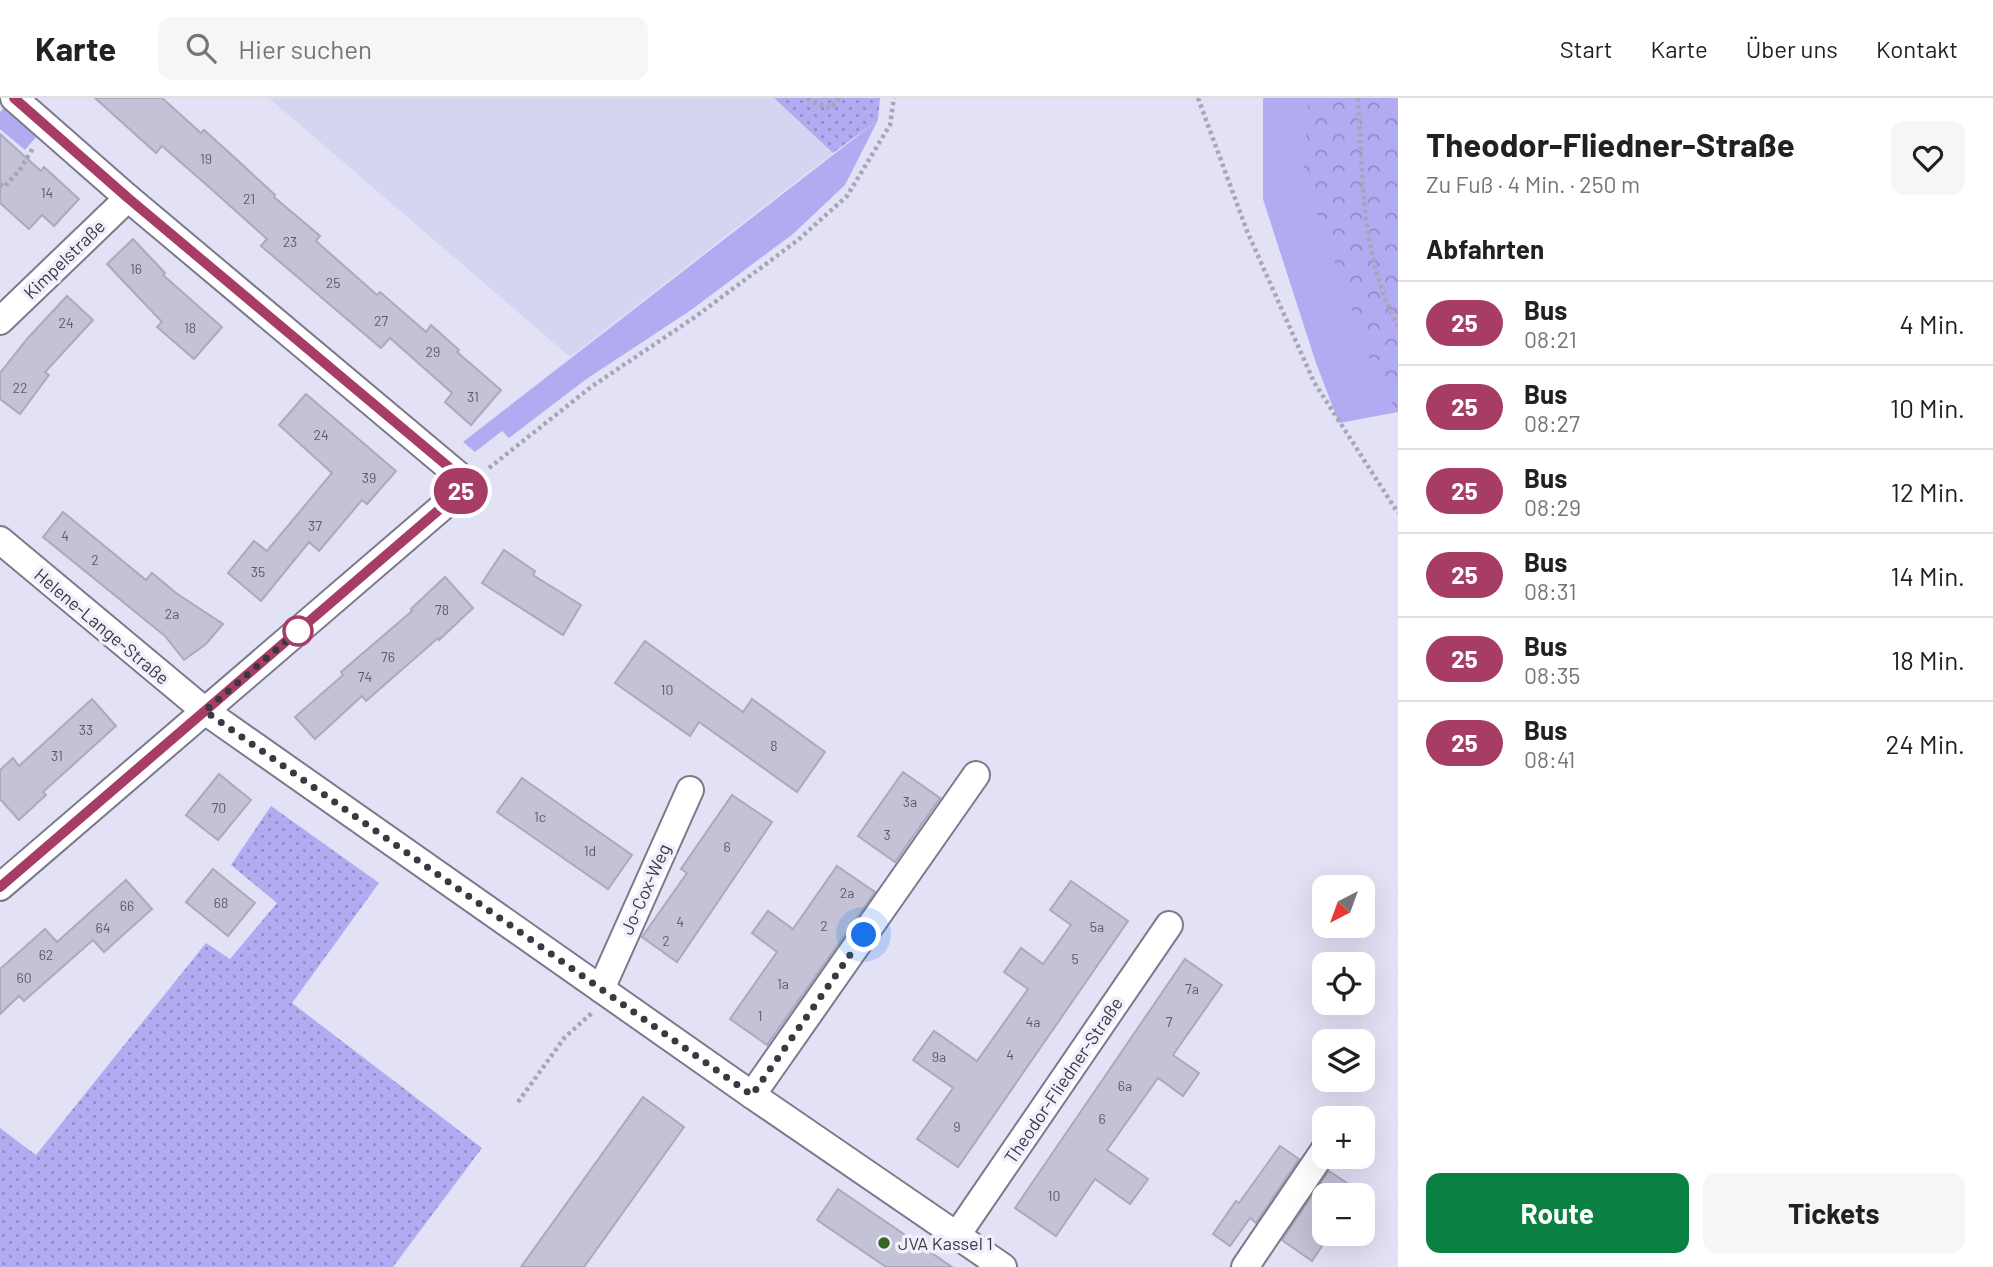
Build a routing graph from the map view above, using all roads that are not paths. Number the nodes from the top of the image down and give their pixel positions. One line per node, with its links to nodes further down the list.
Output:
1 (14, 98): 2 (street)
2 (128, 198): 3 (street, Kimpelstraße); 5 (street)
3 (0, 321)
4 (0, 540): 5 (street, Helene-Lange-Straße)
5 (205, 711): 8 (street); 10 (street)
6 (976, 775): 11 (street)
7 (690, 790): 10 (street, Jo-Cox-Weg)
8 (0, 887)
9 (1169, 925): 13 (street, Theodor-Fliedner-Straße)
10 (606, 992): 11 (street)
11 (752, 1095): 13 (street)
12 (1312, 1168): 15 (street)
13 (957, 1236): 14 (street)
14 (1003, 1267)
15 (1245, 1267)

